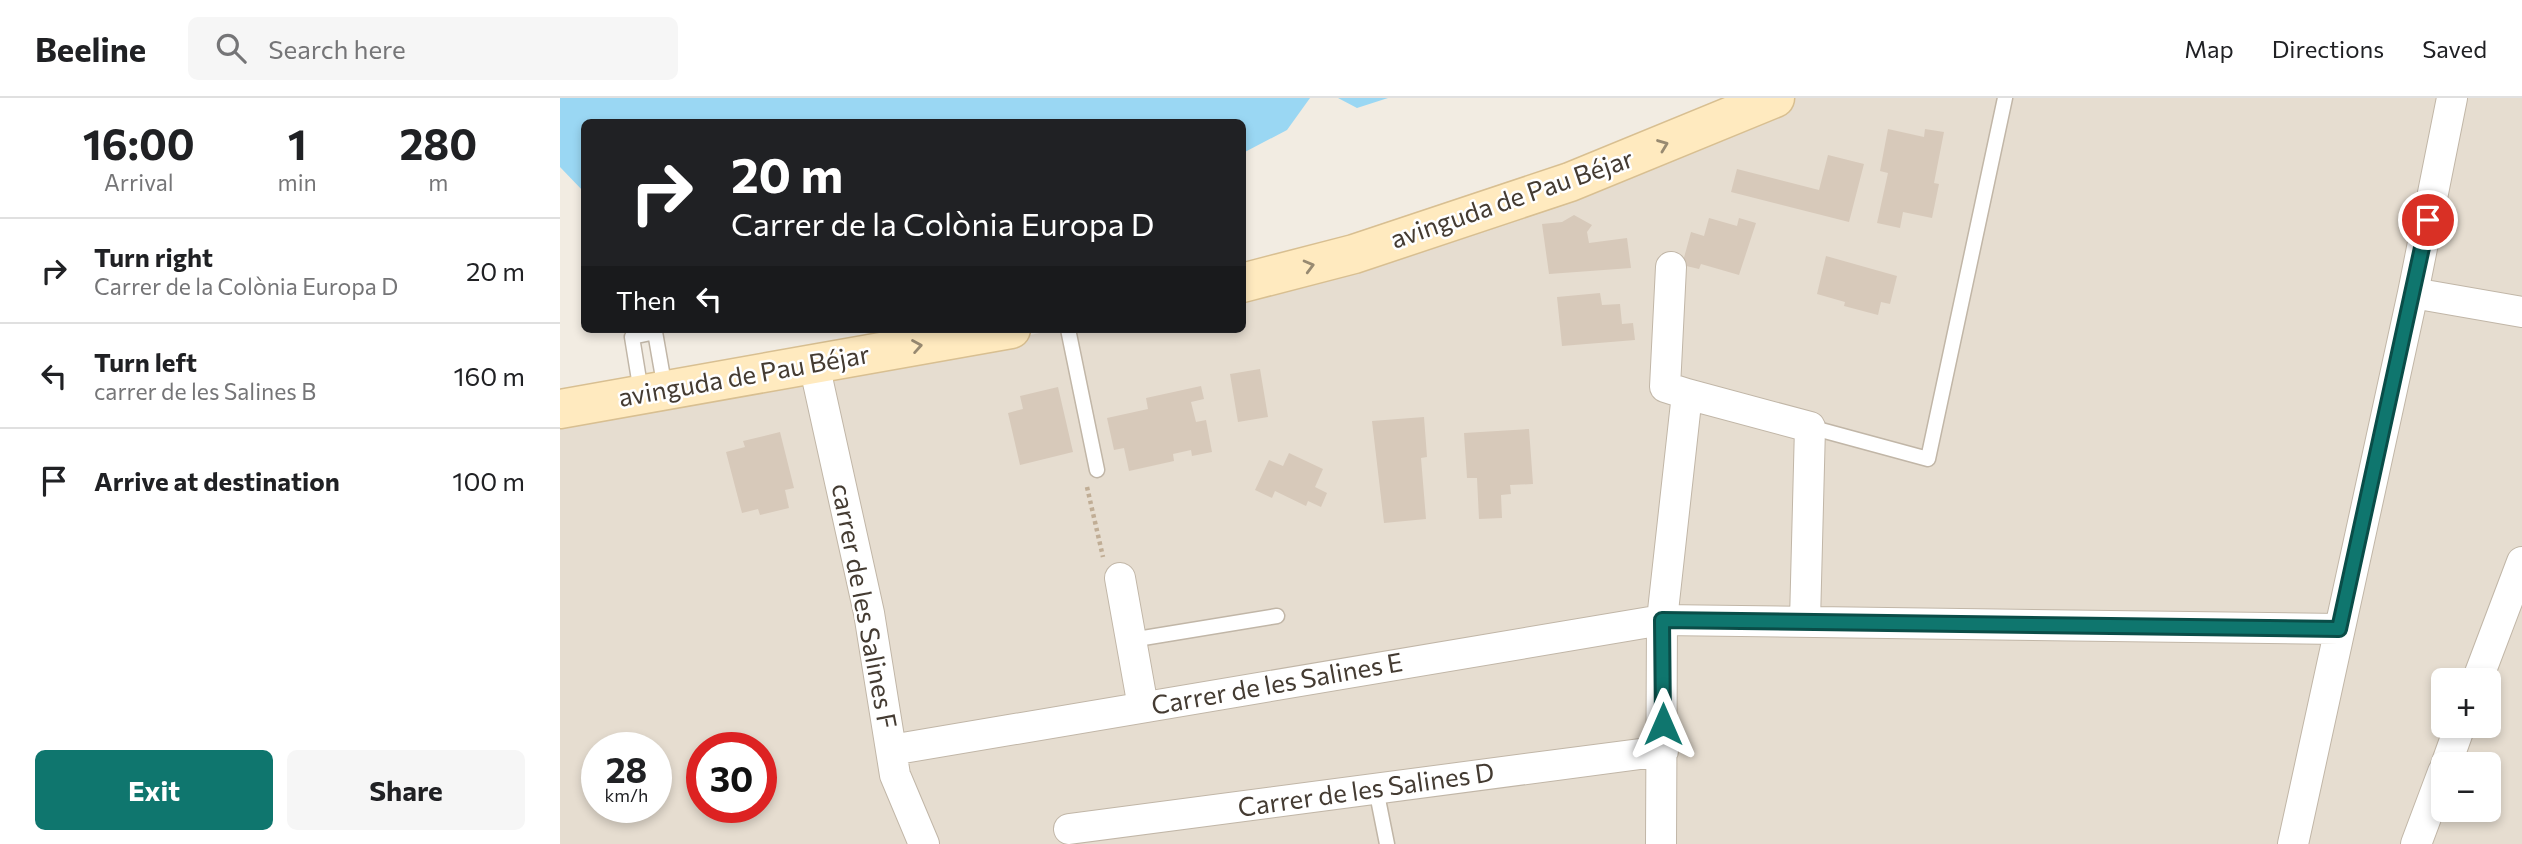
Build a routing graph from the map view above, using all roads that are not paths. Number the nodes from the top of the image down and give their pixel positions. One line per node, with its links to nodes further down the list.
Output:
1 (1775, 98): 5 (street, avinguda de Pau Béjar, one-way to 1)
2 (2005, 98): 13 (lane)
3 (2452, 98): 6 (street)
4 (1671, 267): 11 (street)
5 (1246, 282)
6 (2413, 293): 7 (street); 20 (street)
7 (2522, 312)
8 (988, 333): 10 (street, avinguda de Pau Béjar, one-way to 8)
9 (1069, 333): 14 (lane)
10 (814, 364): 12 (street, avinguda de Pau Béjar); 24 (street, carrer de les Salines F)
11 (1687, 394): 13 (street); 18 (street)
12 (560, 408)
13 (1810, 427): 19 (street)
14 (1097, 470)
15 (2522, 562): 22 (street)
16 (1120, 578): 21 (street)
17 (1277, 616): 21 (lane)
18 (1662, 620): 19 (street, Carrer de les Salines E); 23 (street, Carrer de les Salines E); 25 (street)
19 (1805, 621): 20 (street, Carrer de les Salines E)
20 (2339, 629): 32 (street)
21 (1131, 640): 23 (street)
22 (2482, 668)
23 (1143, 707): 24 (street, Carrer de les Salines E)
24 (891, 750): 29 (street, carrer de les Salines F)
25 (1663, 751): 26 (street, Carrer de les Salines D); 31 (street)
26 (1376, 789): 28 (street, Carrer de les Salines D); 30 (lane)
27 (2431, 804): 33 (street)
28 (1069, 829)
29 (924, 844)
30 (1387, 844)
31 (1661, 844)
32 (2293, 844)
33 (2416, 844)

